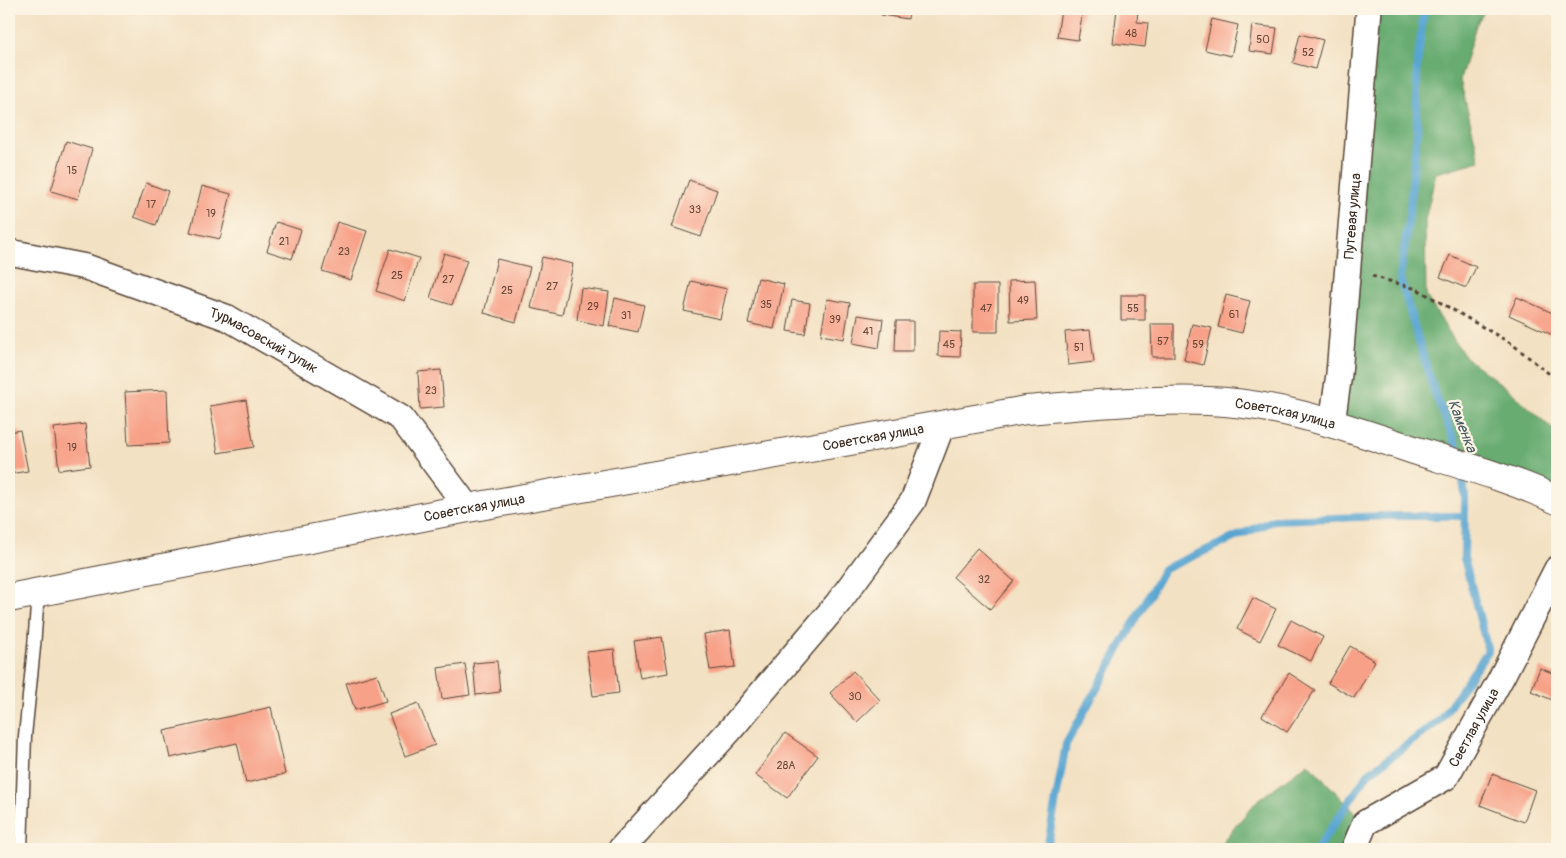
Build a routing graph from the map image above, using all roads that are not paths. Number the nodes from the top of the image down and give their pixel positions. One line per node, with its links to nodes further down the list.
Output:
1 (1369, 9): 3 (street, Путевая улица)
2 (9, 252): 6 (street, Турмасовский тупик)
3 (1332, 423): 4 (main road, Советская улица); 5 (main road, Советская улица)
4 (942, 425): 6 (main road, Советская улица); 11 (street, Советская улица)
5 (1557, 500)
6 (468, 508): 8 (main road, Советская улица)
7 (1557, 569): 12 (street, Светлая улица)
8 (38, 593): 9 (main road, Советская улица); 10 (lane)
9 (9, 598)
10 (21, 849)
11 (621, 849)
12 (1354, 849)

